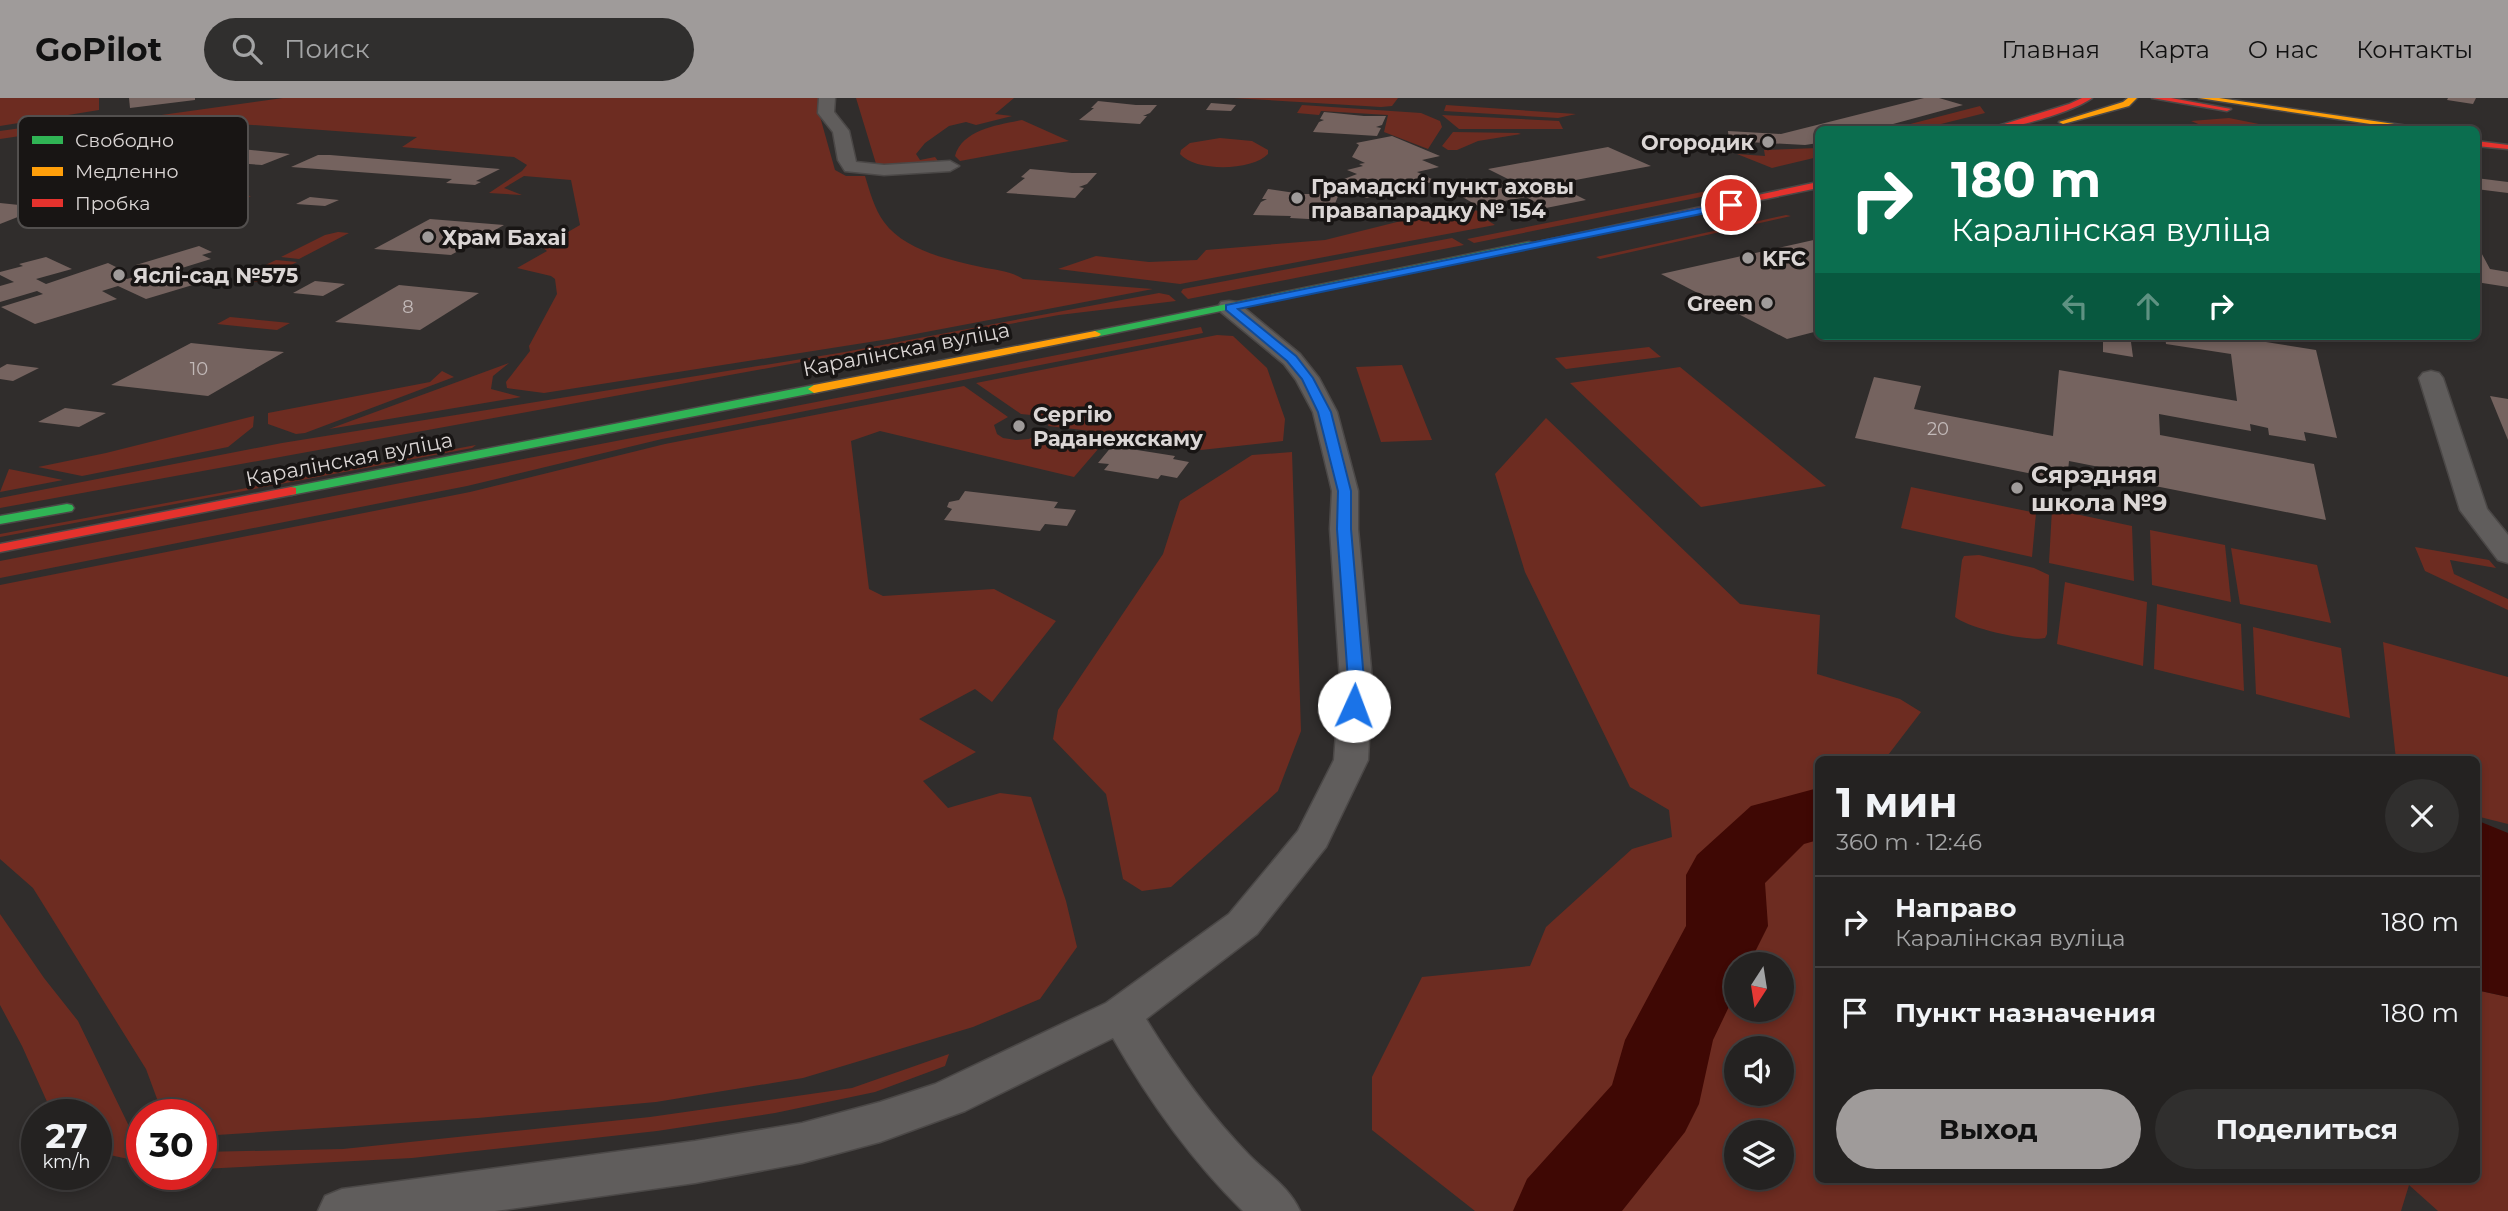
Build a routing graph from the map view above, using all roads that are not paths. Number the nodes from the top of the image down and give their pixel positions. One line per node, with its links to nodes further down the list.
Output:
1 (827, 98): 14 (street)
2 (2088, 98): 6 (main road)
3 (2133, 98): 7 (main road)
4 (2157, 98): 8 (main road)
5 (2203, 98): 9 (main road)
6 (2003, 126)
7 (2049, 126)
8 (2347, 126)
9 (2402, 126)
10 (2480, 136): 11 (main road)
11 (2508, 139)
12 (2480, 143): 13 (main road)
13 (2508, 146)
14 (950, 166)
15 (1815, 177): 17 (main road, Каралінская вуліца)
16 (1815, 186): 17 (main road, Каралінская вуліца)
17 (1223, 303): 18 (main road, Каралінская вуліца); 21 (main road, Каралінская вуліца); 26 (street)
18 (900, 356)
19 (2431, 378): 25 (street)
20 (639, 402): 21 (main road)
21 (648, 421): 24 (main road, Каралінская вуліца)
22 (80, 505): 23 (main road)
23 (0, 520)
24 (0, 548)
25 (2508, 554)
26 (1121, 1015): 27 (street); 28 (street)
27 (342, 1211)
28 (1276, 1211)

